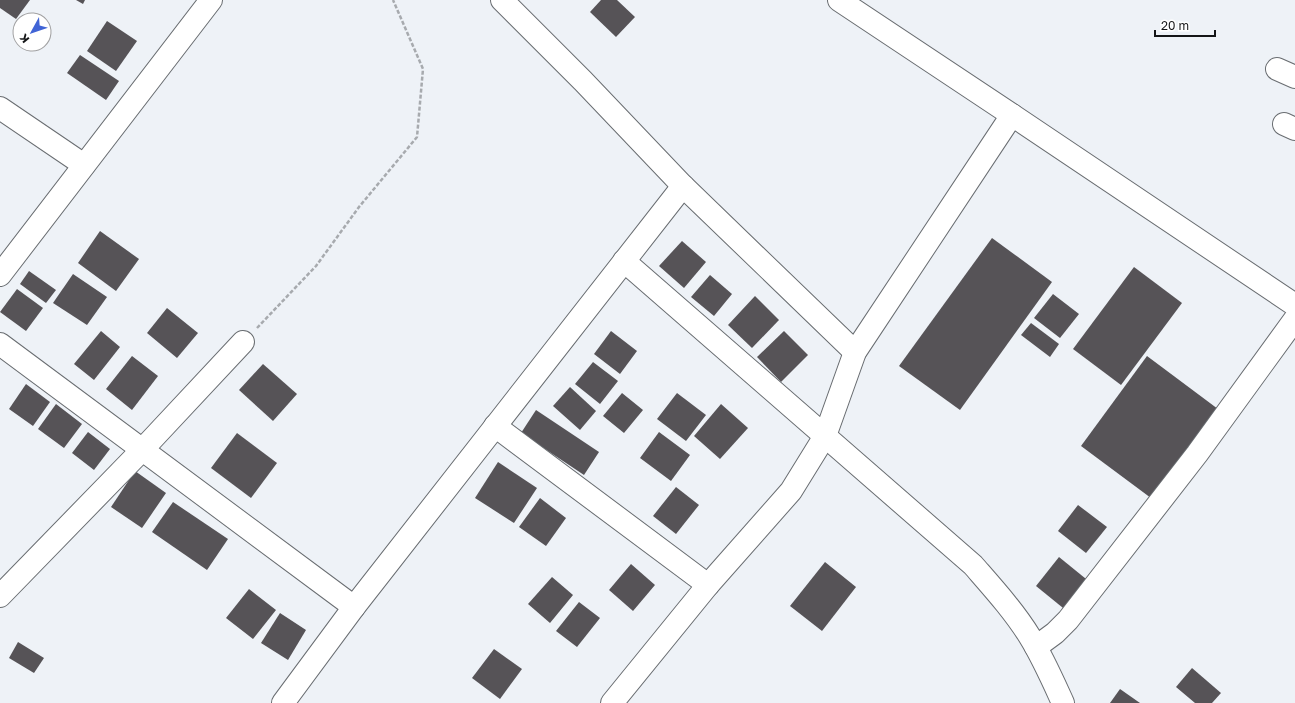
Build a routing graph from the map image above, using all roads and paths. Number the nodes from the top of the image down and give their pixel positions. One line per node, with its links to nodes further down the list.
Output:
1 (211, 0): 7 (street)
2 (393, 0): 13 (path)
3 (502, 0): 8 (street)
4 (839, 0): 6 (street)
5 (0, 108): 7 (street)
6 (1012, 115): 11 (street); 15 (street)
7 (84, 165): 10 (street)
8 (683, 186): 9 (street); 15 (street)
9 (624, 261): 16 (street); 17 (street)
10 (0, 275)
11 (1295, 305)
12 (1295, 319): 22 (street)
13 (243, 342): 18 (street)
14 (0, 344): 18 (street)
15 (855, 352): 17 (street)
16 (495, 426): 19 (street); 21 (street)
17 (825, 436): 19 (street); 22 (street)
18 (142, 450): 20 (street); 21 (street)
19 (708, 585): 24 (street)
20 (0, 596)
21 (354, 606): 23 (street)
22 (1036, 647): 25 (street)
23 (283, 703)
24 (612, 703)
25 (1063, 703)

